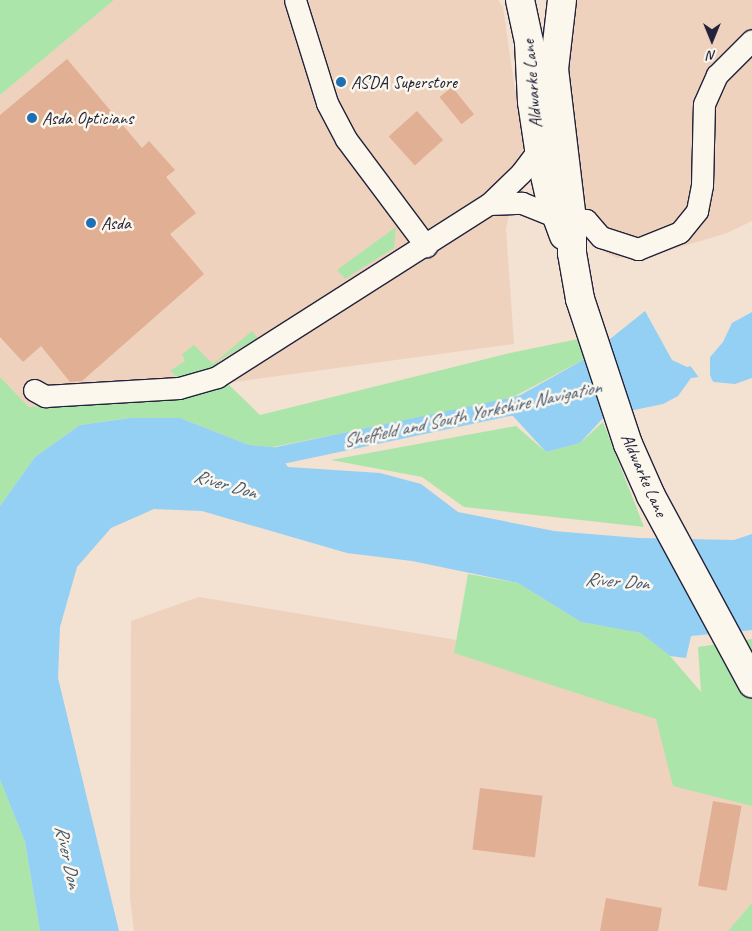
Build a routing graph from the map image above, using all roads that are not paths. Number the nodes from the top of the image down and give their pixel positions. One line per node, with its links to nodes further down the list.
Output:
1 (295, 0): 8 (street)
2 (520, 0): 5 (main road, Aldwarke Lane)
3 (562, 0): 7 (main road, Aldwarke Lane)
4 (752, 40): 7 (street)
5 (539, 149): 6 (street); 7 (main road, Aldwarke Lane)
6 (489, 204): 7 (street); 8 (street)
7 (564, 218): 10 (main road, Aldwarke Lane)
8 (426, 246): 9 (street)
9 (34, 390)
10 (752, 683)

